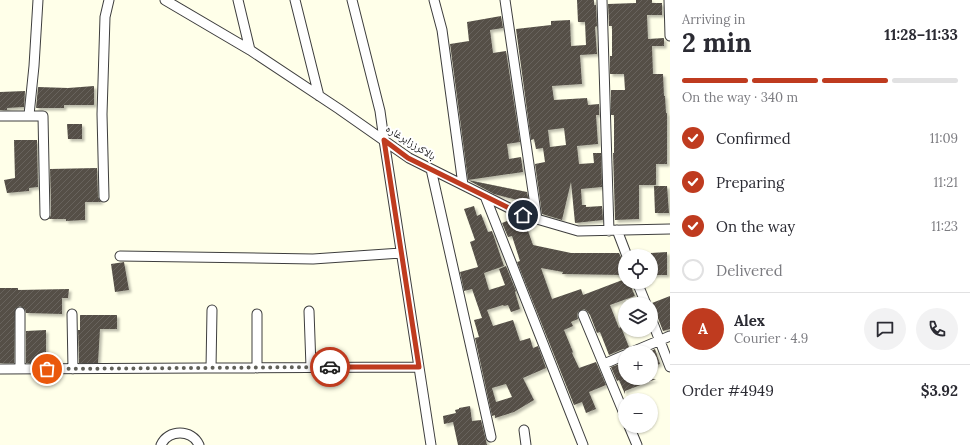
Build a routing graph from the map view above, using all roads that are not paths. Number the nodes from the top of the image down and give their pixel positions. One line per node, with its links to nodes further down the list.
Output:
1 (38, 0): 15 (street)
2 (109, 0): 21 (street)
3 (165, 0): 13 (street, بالاکرززابرغاره)
4 (238, 0): 13 (street)
5 (295, 0): 14 (street)
6 (352, 0): 17 (street)
7 (434, 0): 19 (street)
8 (505, 0): 23 (street)
9 (602, 0): 25 (street)
10 (669, 0): 11 (street)
11 (670, 21): 12 (street)
12 (670, 36)
13 (250, 50): 14 (street, بالاکرززابرغاره)
14 (319, 96): 17 (street, بالاکرززابرغاره)
15 (29, 115): 16 (street); 22 (street)
16 (0, 116)
17 (384, 140): 18 (street, بالاکرززابرغاره); 27 (street)
18 (431, 169): 19 (street, بالاکرززابرغاره); 52 (street)
19 (463, 185): 20 (street, بالاکرززابرغاره)
20 (486, 196): 23 (street, بالاکرززابرغاره); 57 (street)
21 (104, 197)
22 (45, 215)
23 (536, 219): 25 (street, بالاکرززابرغاره)
24 (670, 229): 25 (street, بالاکرززابرغاره)
25 (613, 230): 26 (street)
26 (623, 249)
27 (401, 253): 28 (street); 41 (street)
28 (120, 256)
29 (212, 310): 43 (street)
30 (309, 310): 45 (street)
31 (20, 312): 47 (street)
32 (72, 314): 48 (street)
33 (257, 314): 44 (street)
34 (583, 315): 40 (street)
35 (658, 335): 37 (street)
36 (670, 336): 37 (street)
37 (660, 340): 38 (street); 42 (street)
38 (648, 345)
39 (618, 358): 40 (street)
40 (604, 364): 49 (street)
41 (419, 367): 45 (street); 55 (street)
42 (670, 367)
43 (211, 368): 44 (street); 48 (street)
44 (257, 368): 45 (street)
45 (311, 368)
46 (0, 369): 47 (street)
47 (20, 369): 48 (street)
48 (73, 369)
49 (618, 399)
50 (524, 430): 56 (street)
51 (632, 433): 58 (street)
52 (491, 437)
53 (161, 445): 54 (street)
54 (199, 445)
55 (431, 445)
56 (526, 445)
57 (583, 445)
58 (637, 445)

